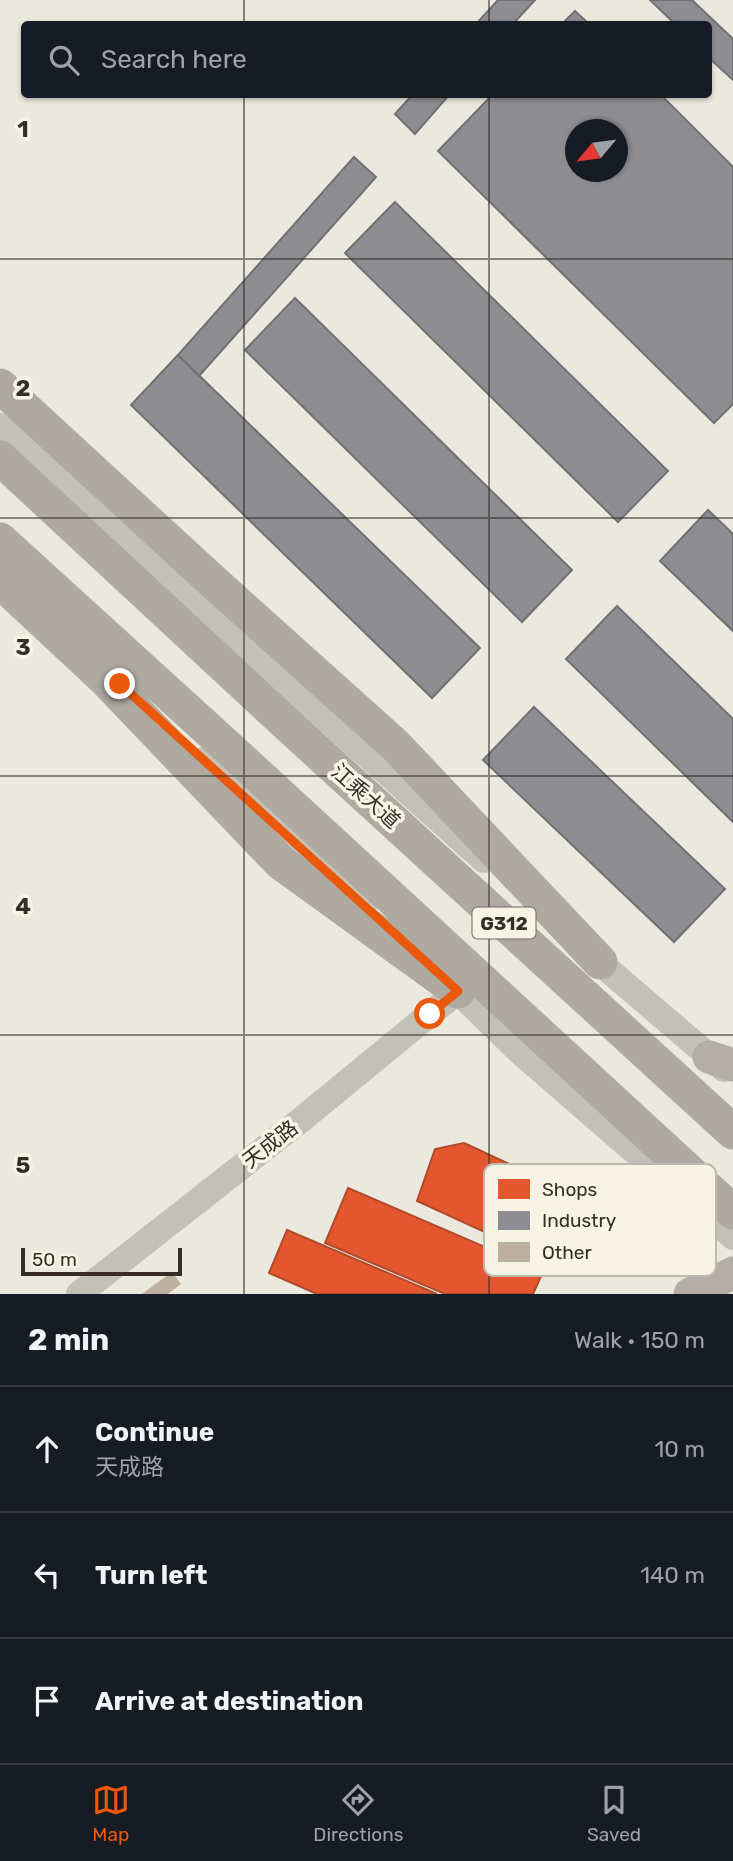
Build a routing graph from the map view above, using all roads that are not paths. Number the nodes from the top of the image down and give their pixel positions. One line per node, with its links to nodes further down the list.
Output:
1 (0, 386): 7 (highway)
2 (0, 426): 7 (street)
3 (0, 458): 10 (highway, 江乘大道 / G312)
4 (0, 540): 12 (highway, G312)
5 (0, 571): 8 (street)
6 (0, 581): 8 (highway)
7 (600, 962): 9 (street)
8 (458, 991): 11 (street); 18 (street, 天成路)
9 (725, 1067)
10 (733, 1132)
11 (649, 1164)
12 (681, 1164)
13 (716, 1196): 14 (highway, G312)
14 (733, 1212)
15 (716, 1222): 16 (street)
16 (733, 1237)
17 (733, 1273): 19 (main road)
18 (79, 1294)
19 (690, 1294)

